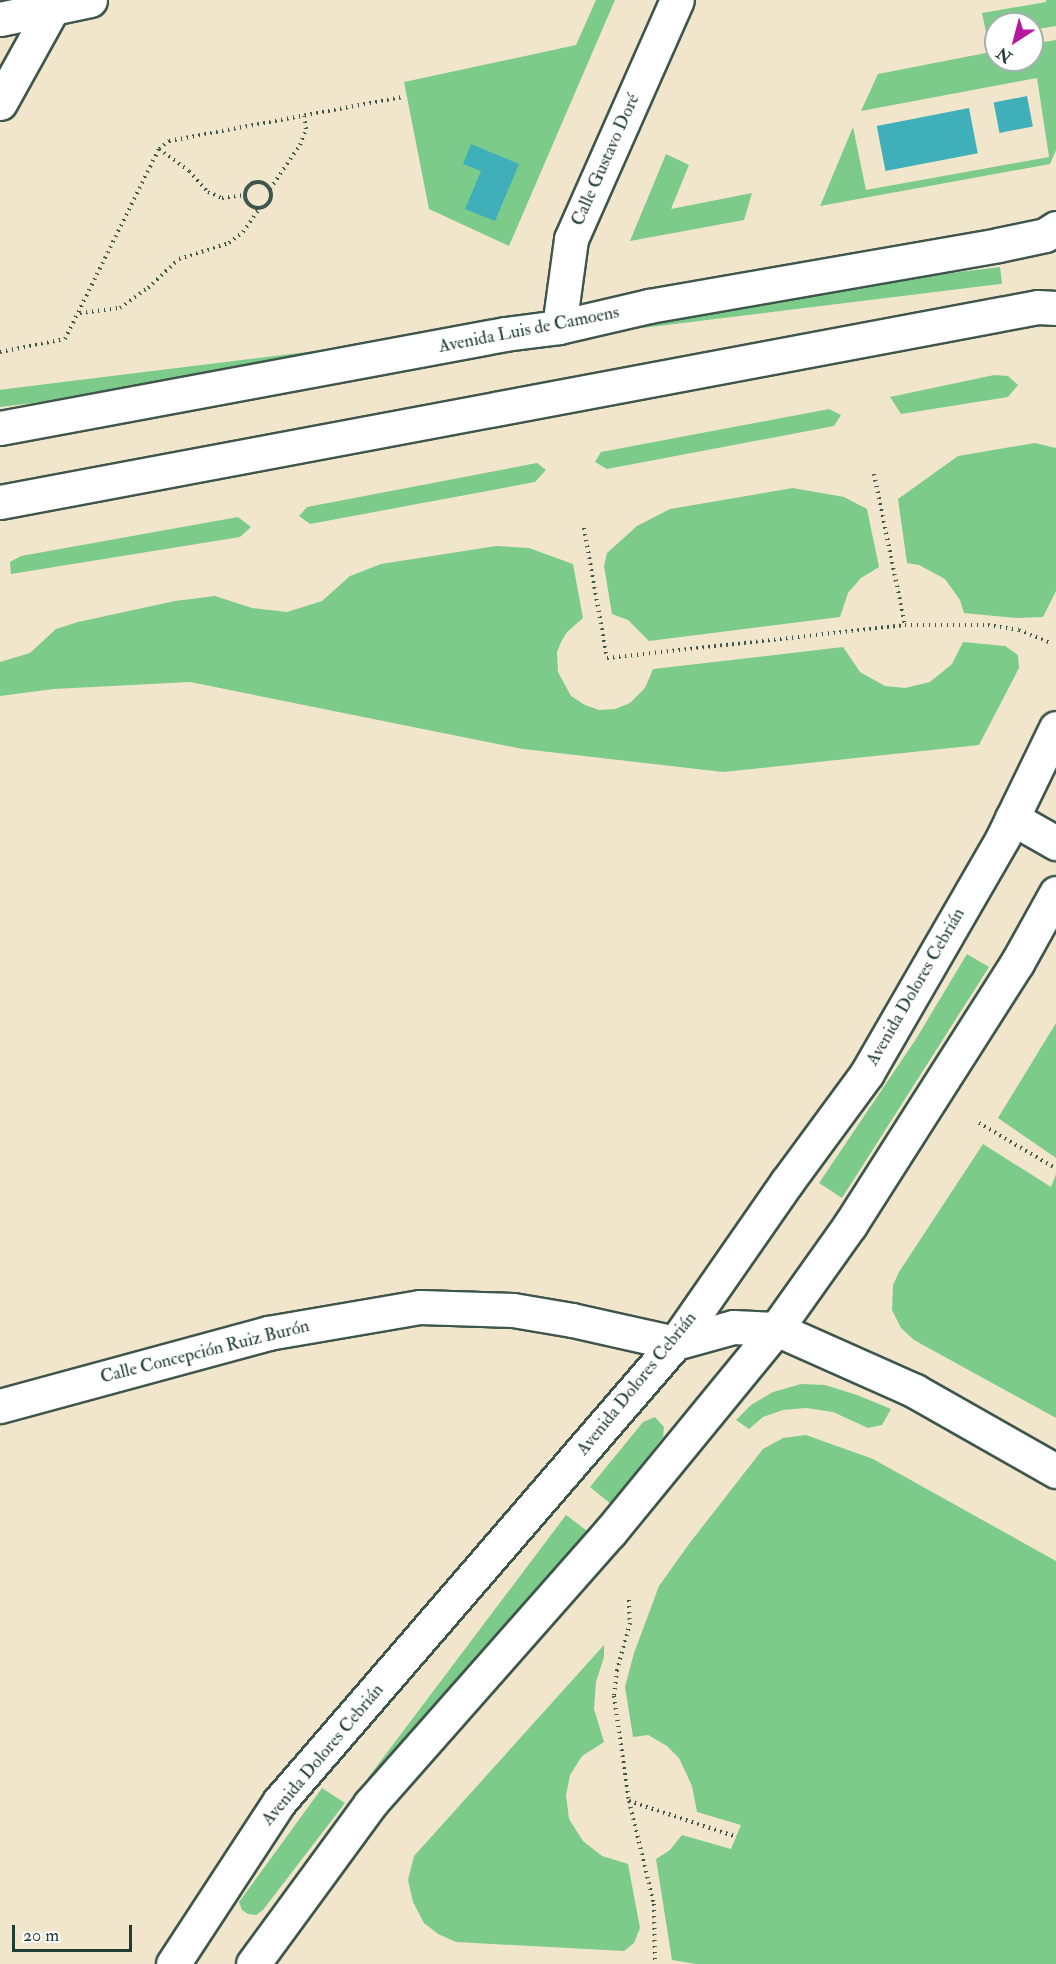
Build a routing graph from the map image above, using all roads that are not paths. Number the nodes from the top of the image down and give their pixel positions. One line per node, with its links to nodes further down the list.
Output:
1 (90, 0): 3 (street)
2 (677, 0): 8 (street, Calle Gustavo Doré)
3 (55, 4): 4 (street); 5 (street)
4 (0, 19)
5 (0, 104)
6 (1056, 228): 8 (street, Avenida Luis de Camoens)
7 (1056, 308): 10 (street)
8 (559, 327): 9 (street, Avenida Luis de Camoens)
9 (0, 428)
10 (0, 502)
11 (1056, 728): 12 (street, Avenida Dolores Cebrián)
12 (1012, 818): 13 (street); 16 (street, Avenida Dolores Cebrián)
13 (1056, 843)
14 (1056, 893): 15 (street)
15 (776, 1329): 16 (street, Calle Concepción Ruiz Burón); 18 (street, Calle Concepción Ruiz Burón); 20 (street)
16 (675, 1343): 17 (street, Calle Concepción Ruiz Burón); 19 (street, Avenida Dolores Cebrián)
17 (0, 1407)
18 (1056, 1471)
19 (173, 1964)
20 (253, 1964)

